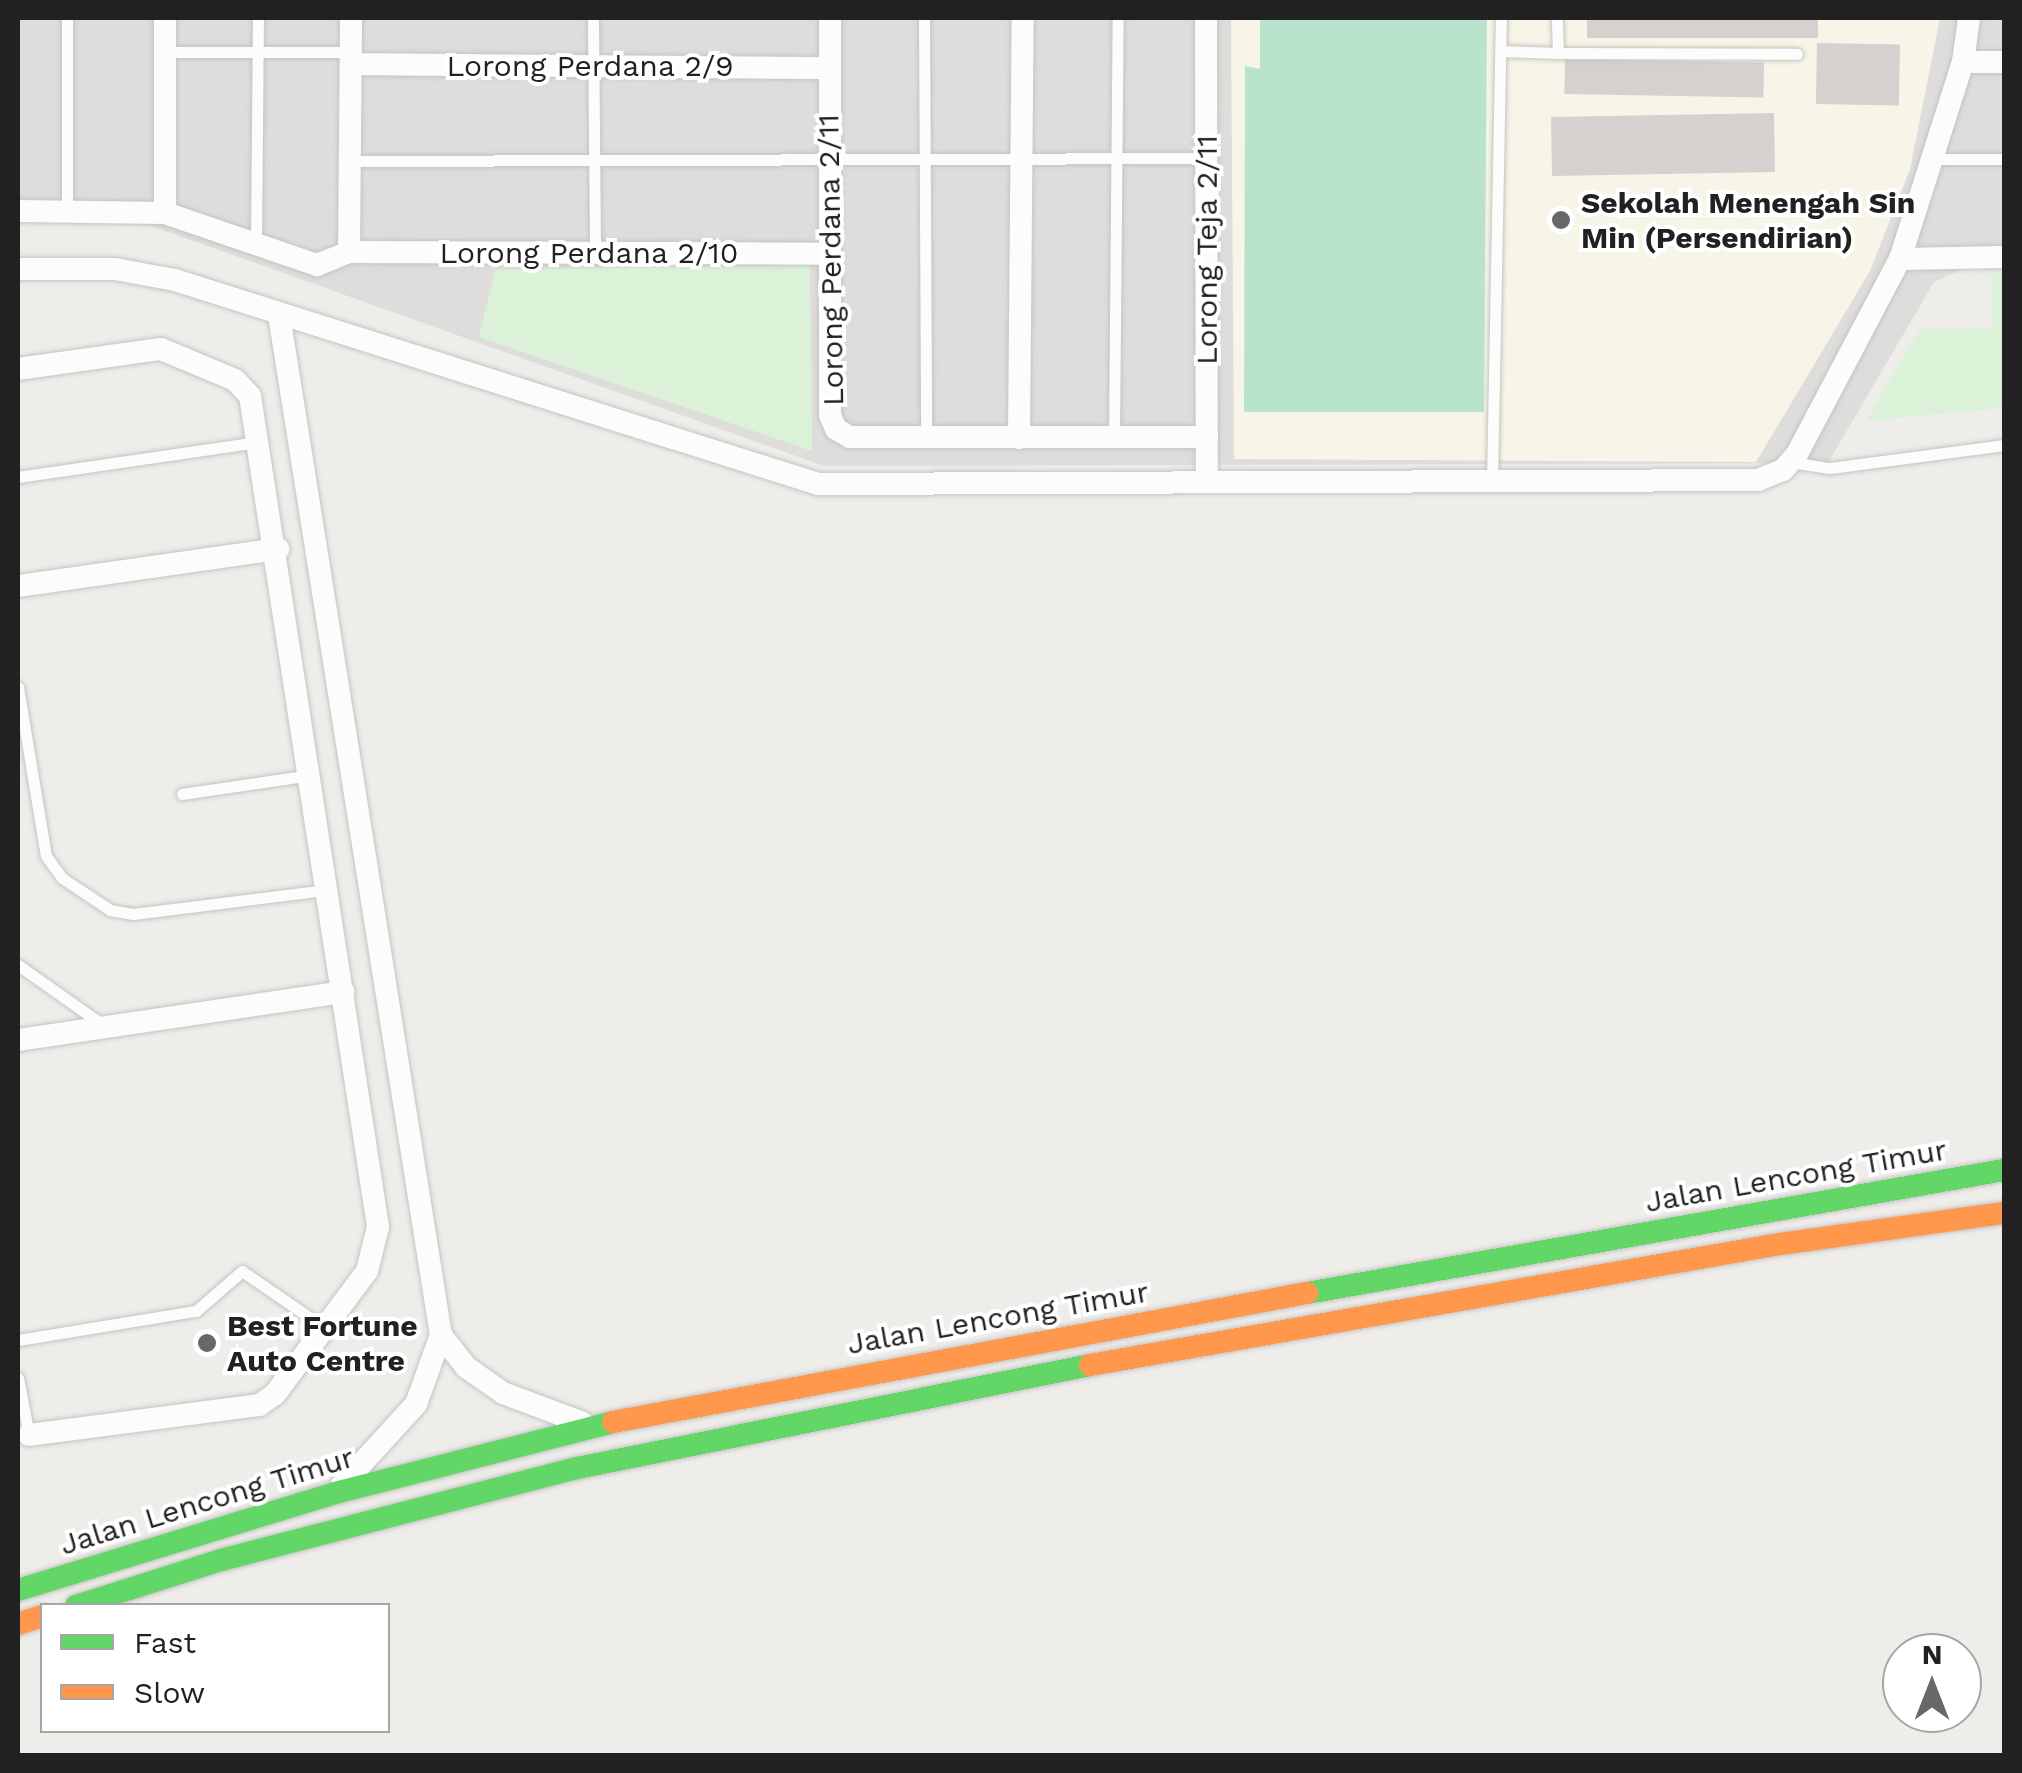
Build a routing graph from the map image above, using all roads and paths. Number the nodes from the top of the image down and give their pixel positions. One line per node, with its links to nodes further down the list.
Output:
1 (67, 18): 34 (lane)
2 (164, 18): 15 (street)
3 (258, 18): 16 (lane)
4 (351, 18): 19 (street)
5 (593, 18): 22 (lane)
6 (830, 18): 23 (street, Lorong Perdana 2/11)
7 (924, 18): 24 (lane)
8 (1023, 18): 25 (street)
9 (1118, 18): 26 (lane)
10 (1206, 18): 28 (street, Lorong Teja 2/11)
11 (1501, 18): 14 (lane)
12 (1558, 18): 17 (lane)
13 (1969, 18): 20 (street)
14 (1500, 51): 17 (lane); 53 (lane)
15 (164, 52): 16 (lane); 35 (street)
16 (258, 54): 19 (lane); 36 (lane)
17 (1558, 54): 18 (lane)
18 (1797, 54)
19 (351, 58): 22 (street, Lorong Perdana 2/9); 31 (street)
20 (1963, 62): 21 (street); 29 (street)
21 (2004, 62)
22 (593, 65): 23 (street, Lorong Perdana 2/9); 32 (lane)
23 (828, 68): 27 (street, Lorong Perdana 2/11)
24 (926, 155): 25 (lane); 27 (lane); 46 (lane)
25 (1022, 155): 26 (lane); 47 (street)
26 (1118, 155): 28 (lane); 48 (lane)
27 (829, 156): 32 (lane); 39 (street, Lorong Perdana 2/11)
28 (1206, 158): 45 (street, Lorong Teja 2/11)
29 (1932, 159): 30 (lane); 41 (street)
30 (2004, 159)
31 (351, 161): 32 (lane); 37 (street)
32 (594, 162): 38 (lane)
33 (18, 211): 34 (street, Lorong Perdana 2/10)
34 (67, 211): 35 (street, Lorong Perdana 2/10)
35 (164, 212): 36 (street, Lorong Perdana 2/10)
36 (256, 243): 37 (street, Lorong Perdana 2/10)
37 (349, 252): 38 (street, Lorong Perdana 2/10)
38 (595, 252): 39 (street, Lorong Perdana 2/10)
39 (829, 254): 46 (street, Lorong Perdana 2/11)
40 (2004, 257): 41 (street)
41 (1900, 259): 51 (street)
42 (18, 269): 43 (street)
43 (279, 315): 54 (street); 58 (street)
44 (18, 369): 49 (street)
45 (1207, 437): 48 (street, Lorong Perdana 2/11); 54 (street, Lorong Teja 2/11)
46 (926, 438): 47 (street, Lorong Perdana 2/11)
47 (1019, 438): 48 (street, Lorong Perdana 2/11)
48 (1114, 438)
49 (261, 441): 52 (lane); 55 (street)
50 (2004, 445): 51 (lane)
51 (1791, 462): 53 (street)
52 (18, 477)
53 (1492, 480): 54 (street)
54 (1207, 482)
55 (278, 549): 56 (street); 59 (street)
56 (18, 586)
57 (18, 687): 61 (lane)
58 (348, 770): 59 (street); 69 (street)
59 (311, 775): 60 (lane); 61 (street)
60 (182, 794)
61 (328, 890): 63 (street)
62 (18, 965): 64 (lane)
63 (343, 992): 64 (street); 68 (street)
64 (105, 1028): 65 (street)
65 (18, 1040)
66 (2004, 1170): 72 (highway, Jalan Lencong Timur)
67 (2004, 1213): 76 (highway, Jalan Lencong Timur)
68 (325, 1328): 70 (lane); 73 (street)
69 (441, 1335): 72 (street); 74 (street)
70 (18, 1340)
71 (18, 1378): 73 (lane)
72 (594, 1426): 74 (highway, Jalan Lencong Timur)
73 (29, 1436)
74 (335, 1493): 75 (highway, Jalan Lencong Timur)
75 (18, 1590)
76 (86, 1603)

